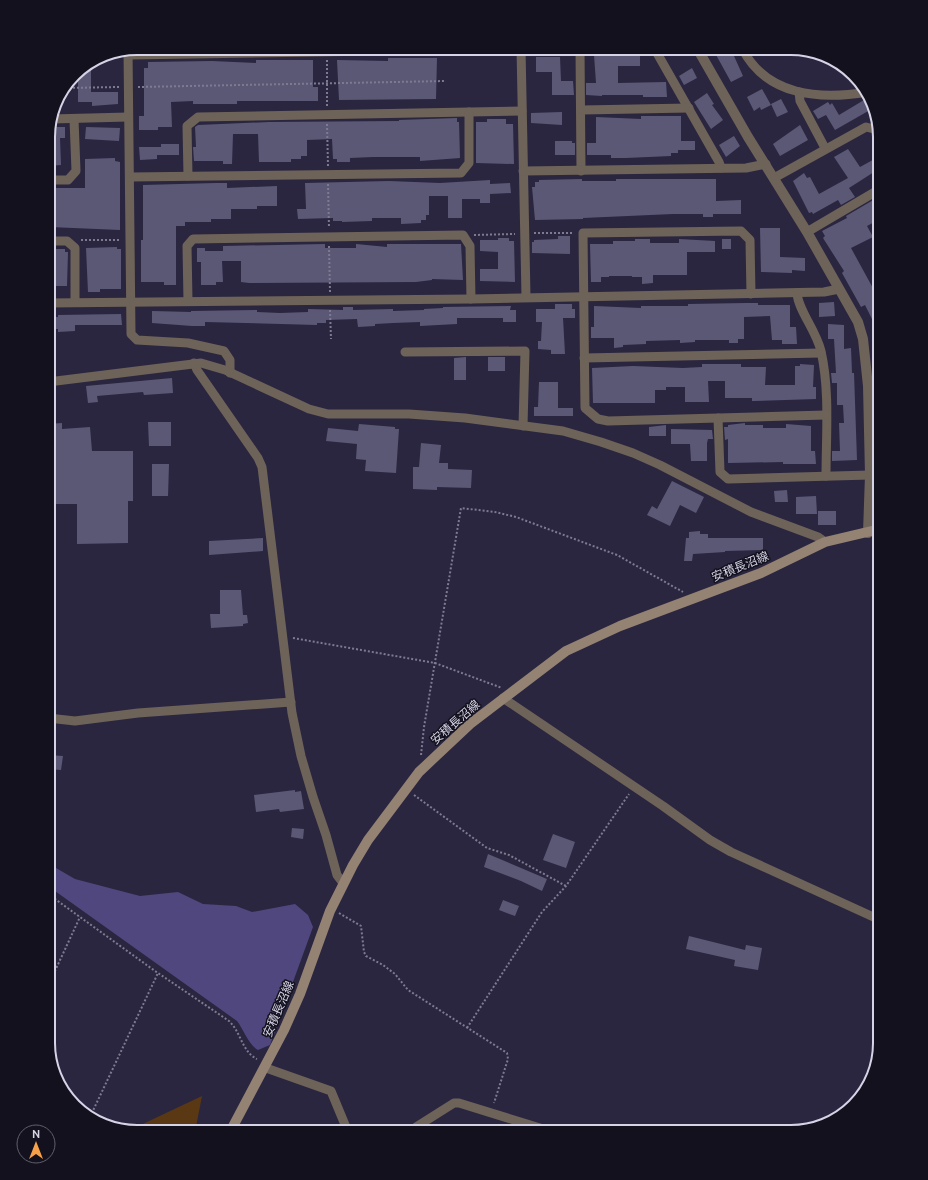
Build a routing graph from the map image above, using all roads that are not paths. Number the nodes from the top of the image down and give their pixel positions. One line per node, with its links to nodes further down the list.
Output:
1 (521, 55): 11 (street)
2 (580, 55): 10 (street)
3 (658, 55): 9 (street)
4 (701, 55): 18 (street)
5 (747, 55): 7 (street)
6 (128, 56): 13 (street)
7 (799, 92): 8 (street); 17 (street)
8 (860, 93)
9 (689, 108): 10 (street); 19 (street)
10 (582, 110): 21 (street)
11 (522, 111): 12 (street); 20 (street)
12 (469, 112): 22 (street); 22 (street)
13 (128, 117): 15 (street); 23 (street)
14 (57, 119): 15 (street)
15 (74, 119): 25 (street)
16 (872, 129): 17 (street)
17 (825, 148): 24 (street)
18 (766, 164): 19 (street); 24 (street)
19 (721, 168): 21 (street)
20 (523, 171): 21 (street); 32 (street)
21 (581, 171)
22 (188, 176): 23 (street)
23 (130, 177): 37 (street)
24 (774, 178): 27 (street)
25 (55, 180)
26 (873, 193): 27 (street)
27 (807, 232): 29 (street)
28 (55, 241): 36 (street)
29 (840, 289): 30 (street); 48 (street)
30 (797, 292): 31 (street); 40 (street)
31 (751, 294): 33 (street); 33 (street)
32 (526, 297): 33 (street); 34 (street)
33 (584, 297): 41 (street)
34 (471, 299): 35 (street); 35 (street)
35 (188, 301): 37 (street)
36 (74, 302): 37 (street); 38 (street)
37 (130, 302): 43 (street)
38 (55, 303)
39 (405, 352): 47 (street)
40 (822, 353): 41 (street); 45 (street)
41 (584, 358): 46 (street)
42 (194, 363): 43 (street); 44 (street); 54 (street)
43 (230, 373): 47 (street)
44 (55, 381)
45 (826, 416): 46 (street); 49 (street)
46 (718, 418): 49 (street)
47 (523, 426): 52 (street)
48 (870, 475): 49 (street); 51 (street)
49 (826, 476)
50 (873, 531): 51 (main road, 安積長沼線)
51 (868, 532): 52 (main road, 安積長沼線)
52 (825, 542): 53 (main road, 安積長沼線)
53 (507, 695): 56 (main road, 安積長沼線); 57 (street)
54 (291, 702): 55 (street); 56 (street)
55 (55, 719)
56 (343, 883): 58 (main road, 安積長沼線)
57 (873, 917)
58 (267, 1066): 59 (main road, 安積長沼線); 60 (street)
59 (234, 1125)
60 (345, 1125)
61 (419, 1125): 62 (street)
62 (530, 1125)

